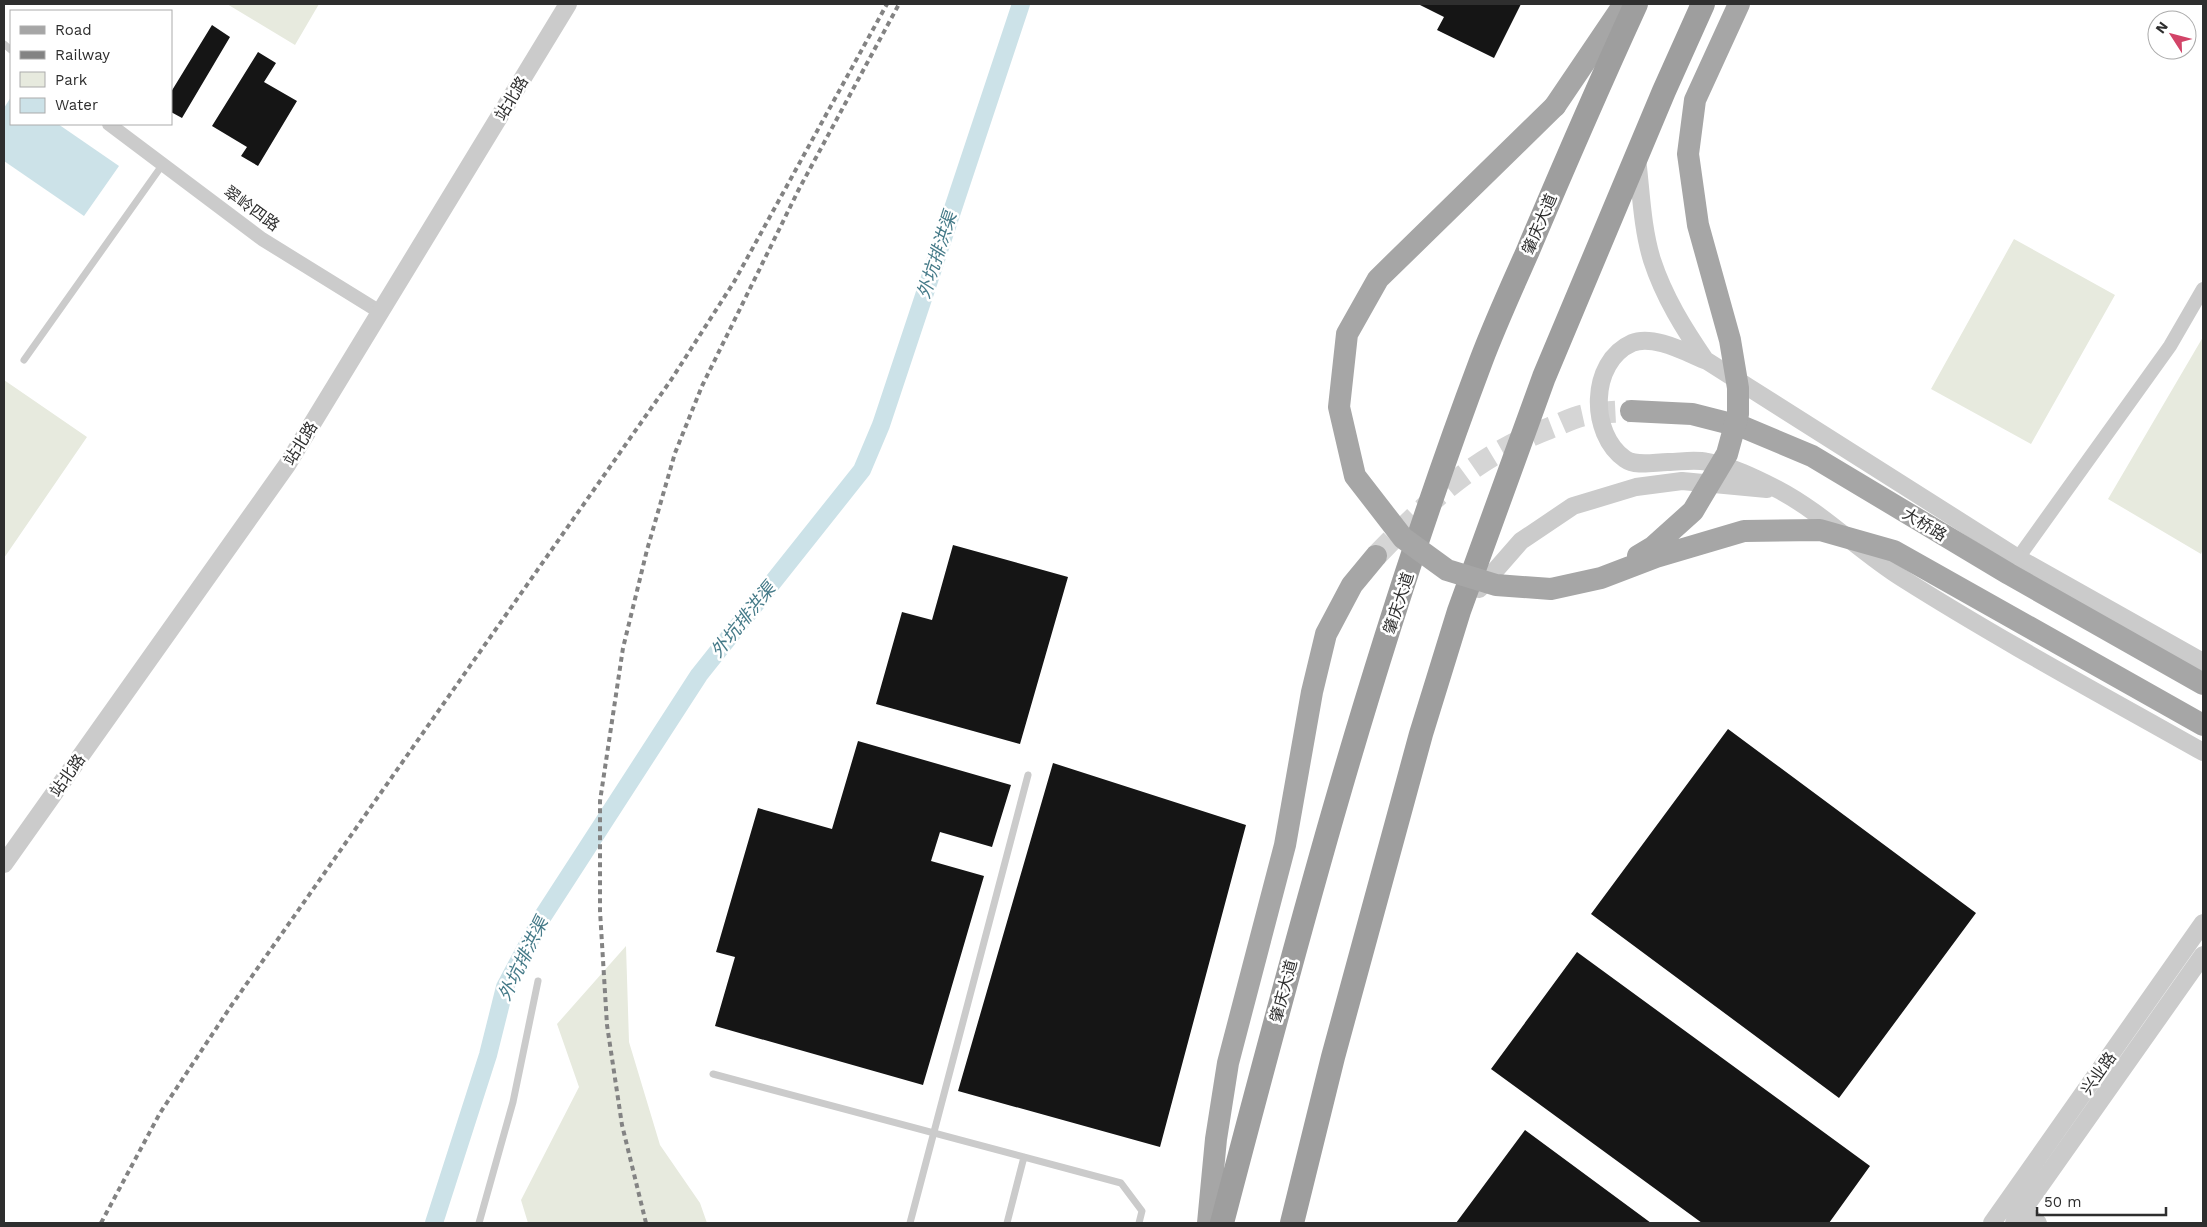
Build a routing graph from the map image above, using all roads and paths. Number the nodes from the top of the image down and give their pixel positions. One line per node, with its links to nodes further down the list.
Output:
1 (568, 4): 10 (street, 站北路)
2 (1624, 4): 17 (main road, bridge)
3 (1636, 4): 38 (highway, 肇庆大道)
4 (1703, 4): 7 (highway)
5 (1739, 4): 17 (main road, bridge)
6 (110, 125): 8 (street, 翠岭四路)
7 (1637, 158): 12 (street); 18 (highway)
8 (163, 164): 10 (street, 翠岭四路); 11 (lane)
9 (2203, 289): 16 (street)
10 (380, 312): 24 (street, 站北路)
11 (24, 360)
12 (1707, 361): 14 (street); 16 (street)
13 (1631, 411): 20 (main road, 大桥路)
14 (1780, 491): 18 (street); 22 (street)
15 (1376, 556): 37 (main road)
16 (2018, 558): 19 (street)
17 (1601, 578): 21 (main road, bridge)
18 (1459, 611): 39 (highway)
19 (2203, 662)
20 (2203, 684)
21 (2203, 725)
22 (2203, 752)
23 (1028, 775): 29 (lane)
24 (4, 864)
25 (2203, 923): 31 (street, 兴业路)
26 (2203, 955): 32 (street, 兴业路)
27 (538, 981): 33 (lane)
28 (713, 1074): 29 (lane)
29 (934, 1133): 30 (lane); 34 (lane)
30 (1024, 1157): 35 (lane); 36 (lane)
31 (2001, 1216): 32 (street)
32 (2018, 1217): 40 (street)
33 (479, 1223)
34 (910, 1223)
35 (1007, 1223)
36 (1139, 1223)
37 (1208, 1223)
38 (1222, 1223)
39 (1292, 1223)
40 (2038, 1223)

